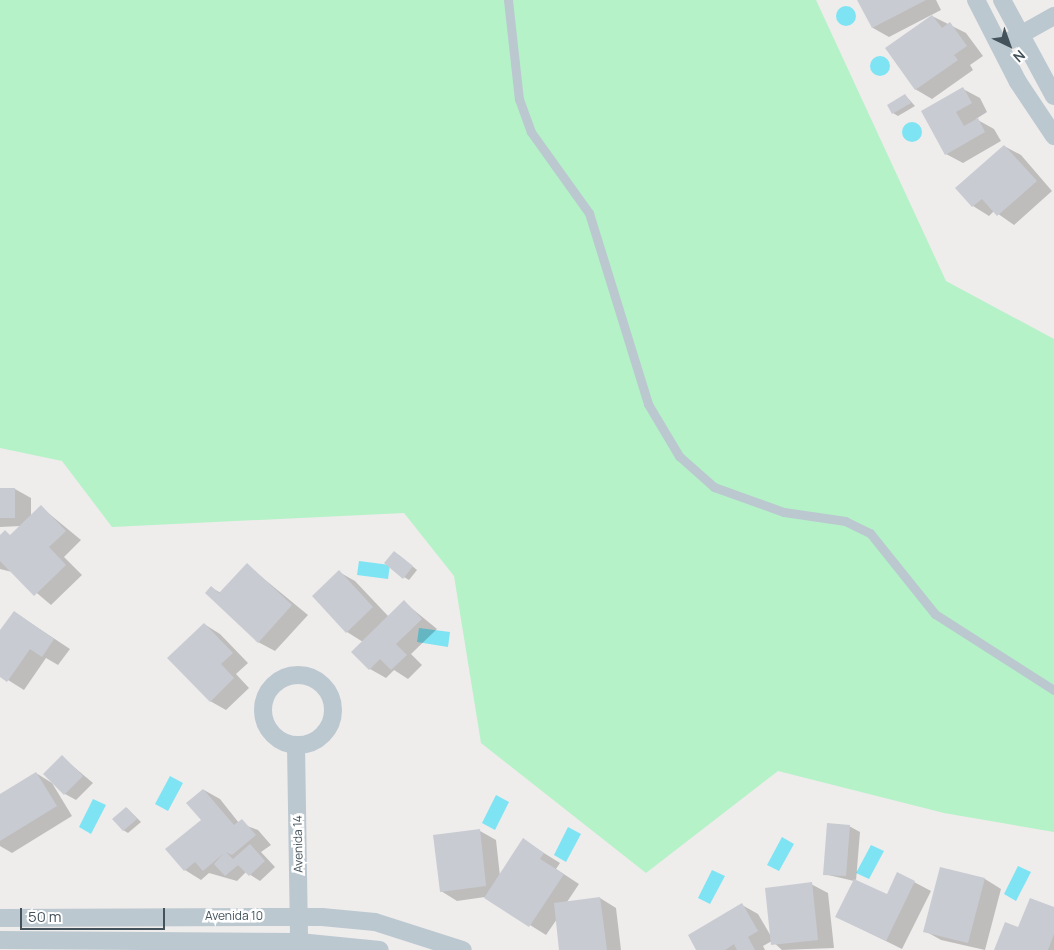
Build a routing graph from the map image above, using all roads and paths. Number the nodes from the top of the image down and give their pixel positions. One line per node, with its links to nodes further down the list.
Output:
1 (508, 0): 9 (lane)
2 (976, 0): 6 (street)
3 (1002, 0): 5 (street)
4 (1054, 16): 5 (street)
5 (1020, 35): 6 (street); 7 (street)
6 (1000, 46): 8 (street)
7 (1054, 96)
8 (1054, 136)
9 (1054, 690)
10 (296, 745): 11 (street, Avenida 14)
11 (300, 915): 12 (street, Avenida 10); 16 (street, Avenida 14); 18 (street, Avenida 10)
12 (122, 916): 13 (street, Avenida 10); 15 (street)
13 (0, 918)
14 (0, 940): 15 (street)
15 (122, 941): 16 (street)
16 (299, 942): 17 (street)
17 (380, 950)
18 (463, 950)

